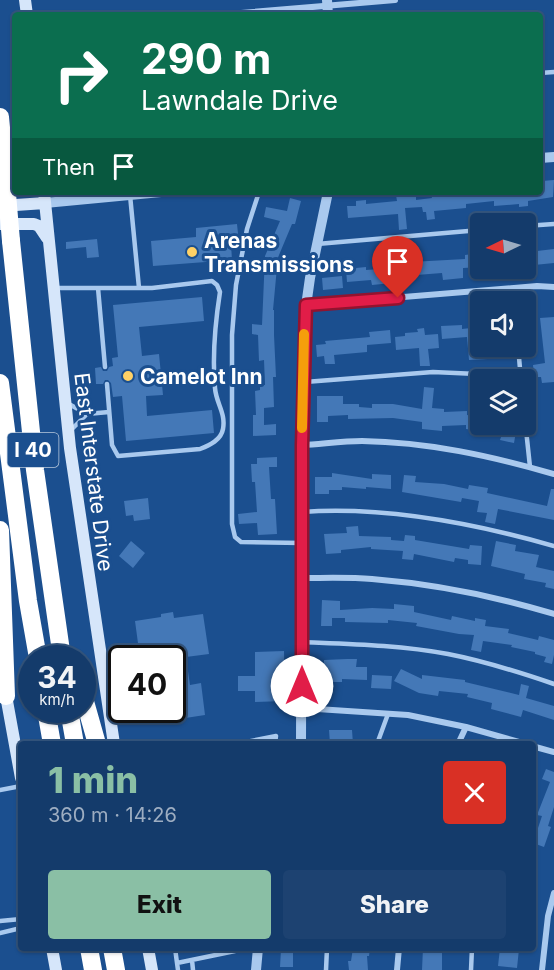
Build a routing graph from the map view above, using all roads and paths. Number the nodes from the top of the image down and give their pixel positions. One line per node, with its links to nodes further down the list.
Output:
1 (395, 0): 2 (street)
2 (327, 7): 3 (street)
3 (258, 12)
4 (0, 117): 5 (highway, I 40)
5 (2, 178): 36 (highway, I 40, bridge)
6 (130, 195): 9 (street); 20 (lane)
7 (258, 195): 40 (lane)
8 (327, 195): 16 (street)
9 (44, 197): 10 (main road); 15 (main road, East Interstate Drive)
10 (0, 206)
11 (0, 224): 15 (main road)
12 (554, 224): 13 (lane)
13 (536, 225)
14 (470, 231): 16 (lane)
15 (48, 242): 18 (main road, East Interstate Drive)
16 (317, 244): 23 (street)
17 (554, 287): 21 (street)
18 (53, 288): 19 (lane); 29 (main road, East Interstate Drive)
19 (98, 288): 20 (lane); 24 (lane)
20 (139, 288): 30 (lane)
21 (512, 288): 22 (lane); 23 (street)
22 (512, 291)
23 (306, 305): 26 (street)
24 (105, 367)
25 (470, 375): 26 (lane)
26 (303, 382): 34 (street)
27 (0, 383): 45 (highway, I 40)
28 (106, 384): 30 (lane)
29 (65, 402): 31 (lane); 32 (main road, East Interstate Drive)
30 (109, 412): 31 (lane)
31 (87, 414): 32 (lane)
32 (68, 432): 60 (main road, East Interstate Drive)
33 (527, 435): 35 (lane)
34 (302, 445): 35 (street); 38 (street)
35 (530, 467): 37 (street)
36 (35, 470): 46 (highway, I 40); 47 (highway)
37 (554, 474)
38 (302, 512): 40 (street); 41 (lane)
39 (0, 530): 50 (highway)
40 (302, 543): 42 (street)
41 (554, 546)
42 (302, 578): 43 (street); 44 (street)
43 (554, 614)
44 (302, 642): 49 (lane); 51 (street)
45 (36, 645)
46 (60, 645)
47 (71, 645)
48 (0, 659): 50 (main road)
49 (554, 684)
50 (5, 708): 69 (main road)
51 (302, 708): 52 (street); 63 (street)
52 (388, 714): 56 (street); 64 (lane)
53 (48, 723): 57 (highway)
54 (71, 723): 58 (highway)
55 (91, 723): 59 (highway)
56 (466, 727): 65 (street); 66 (street)
57 (51, 741)
58 (74, 741)
59 (96, 741)
60 (114, 741)
61 (258, 741): 62 (lane)
62 (275, 741)
63 (301, 741)
64 (378, 741)
65 (459, 741)
66 (515, 741)
67 (536, 749): 68 (street)
68 (554, 752)
69 (18, 765)
70 (18, 787): 71 (lane)
71 (0, 790)
72 (554, 893): 99 (street)
73 (18, 919): 74 (lane)
74 (0, 921)
75 (18, 929): 76 (lane)
76 (0, 933)
77 (53, 951): 89 (main road)
78 (90, 951): 90 (highway)
79 (113, 951): 91 (highway)
80 (149, 951): 92 (main road)
81 (175, 951): 88 (lane)
82 (236, 951): 87 (lane)
83 (258, 951): 95 (street)
84 (327, 951): 96 (lane)
85 (399, 951): 97 (street)
86 (472, 951): 98 (lane)
87 (192, 960): 88 (lane); 94 (lane)
88 (177, 963): 93 (lane)
89 (56, 970)
90 (93, 970)
91 (116, 970)
92 (152, 970)
93 (178, 970)
94 (193, 970)
95 (256, 970)
96 (326, 970)
97 (398, 970)
98 (471, 970)
99 (542, 970)

